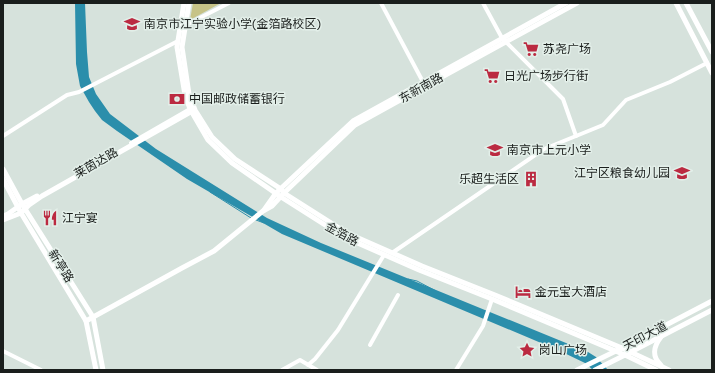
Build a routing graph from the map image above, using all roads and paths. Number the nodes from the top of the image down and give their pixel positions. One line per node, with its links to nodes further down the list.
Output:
1 (184, 3): 12 (main road, 金箔路)
2 (189, 3): 10 (main road, 金箔路)
3 (229, 3): 10 (street)
4 (381, 3): 16 (street)
5 (483, 3): 11 (street)
6 (566, 3): 11 (main road, 东新南路)
7 (577, 3): 11 (main road, 东新南路)
8 (676, 3): 14 (main road)
9 (686, 3): 13 (main road)
10 (186, 25): 17 (main road, 金箔路)
11 (504, 40): 16 (main road, 东新南路); 19 (street); 22 (main road, 东新南路)
12 (178, 41): 17 (main road, 金箔路); 18 (street)
13 (712, 52)
14 (707, 63): 15 (main road); 19 (street)
15 (712, 73)
16 (423, 82): 22 (main road, 东新南路)
17 (192, 110): 22 (main road, 金箔路); 23 (main road)
18 (3, 136)
19 (576, 136): 26 (street)
20 (3, 169): 23 (main road, 新亭路)
21 (3, 180): 23 (main road, 新亭路)
22 (281, 193): 26 (main road, 金箔路); 27 (main road, 金箔路); 32 (main road)
23 (22, 208): 24 (main road); 25 (main road); 32 (main road, 新亭路); 33 (main road, 新亭路)
24 (3, 216)
25 (3, 220)
26 (392, 253): 36 (main road, 金箔路)
27 (384, 255): 29 (main road, 金箔路); 41 (street)
28 (398, 295): 35 (street)
29 (492, 299): 38 (main road, 金箔路); 47 (street)
30 (712, 300): 36 (main road, 天印大道)
31 (712, 310): 34 (main road, 天印大道)
32 (93, 317): 33 (main road); 44 (main road, 新亭路)
33 (86, 321): 43 (main road, 新亭路)
34 (661, 337): 39 (main road, 天印大道); 51 (main road)
35 (370, 345)
36 (622, 348): 38 (main road, 天印大道); 39 (main road, 金箔路)
37 (3, 351): 42 (street)
38 (616, 351): 40 (main road, 金箔路); 48 (main road, 天印大道)
39 (631, 352): 40 (main road, 天印大道); 51 (main road, 金箔路)
40 (625, 355): 49 (main road, 天印大道); 50 (main road, 金箔路)
41 (308, 365): 45 (street); 46 (street)
42 (41, 370)
43 (96, 370)
44 (103, 370)
45 (282, 370)
46 (317, 370)
47 (456, 370)
48 (577, 370)
49 (595, 370)
50 (656, 370)
51 (668, 370)

